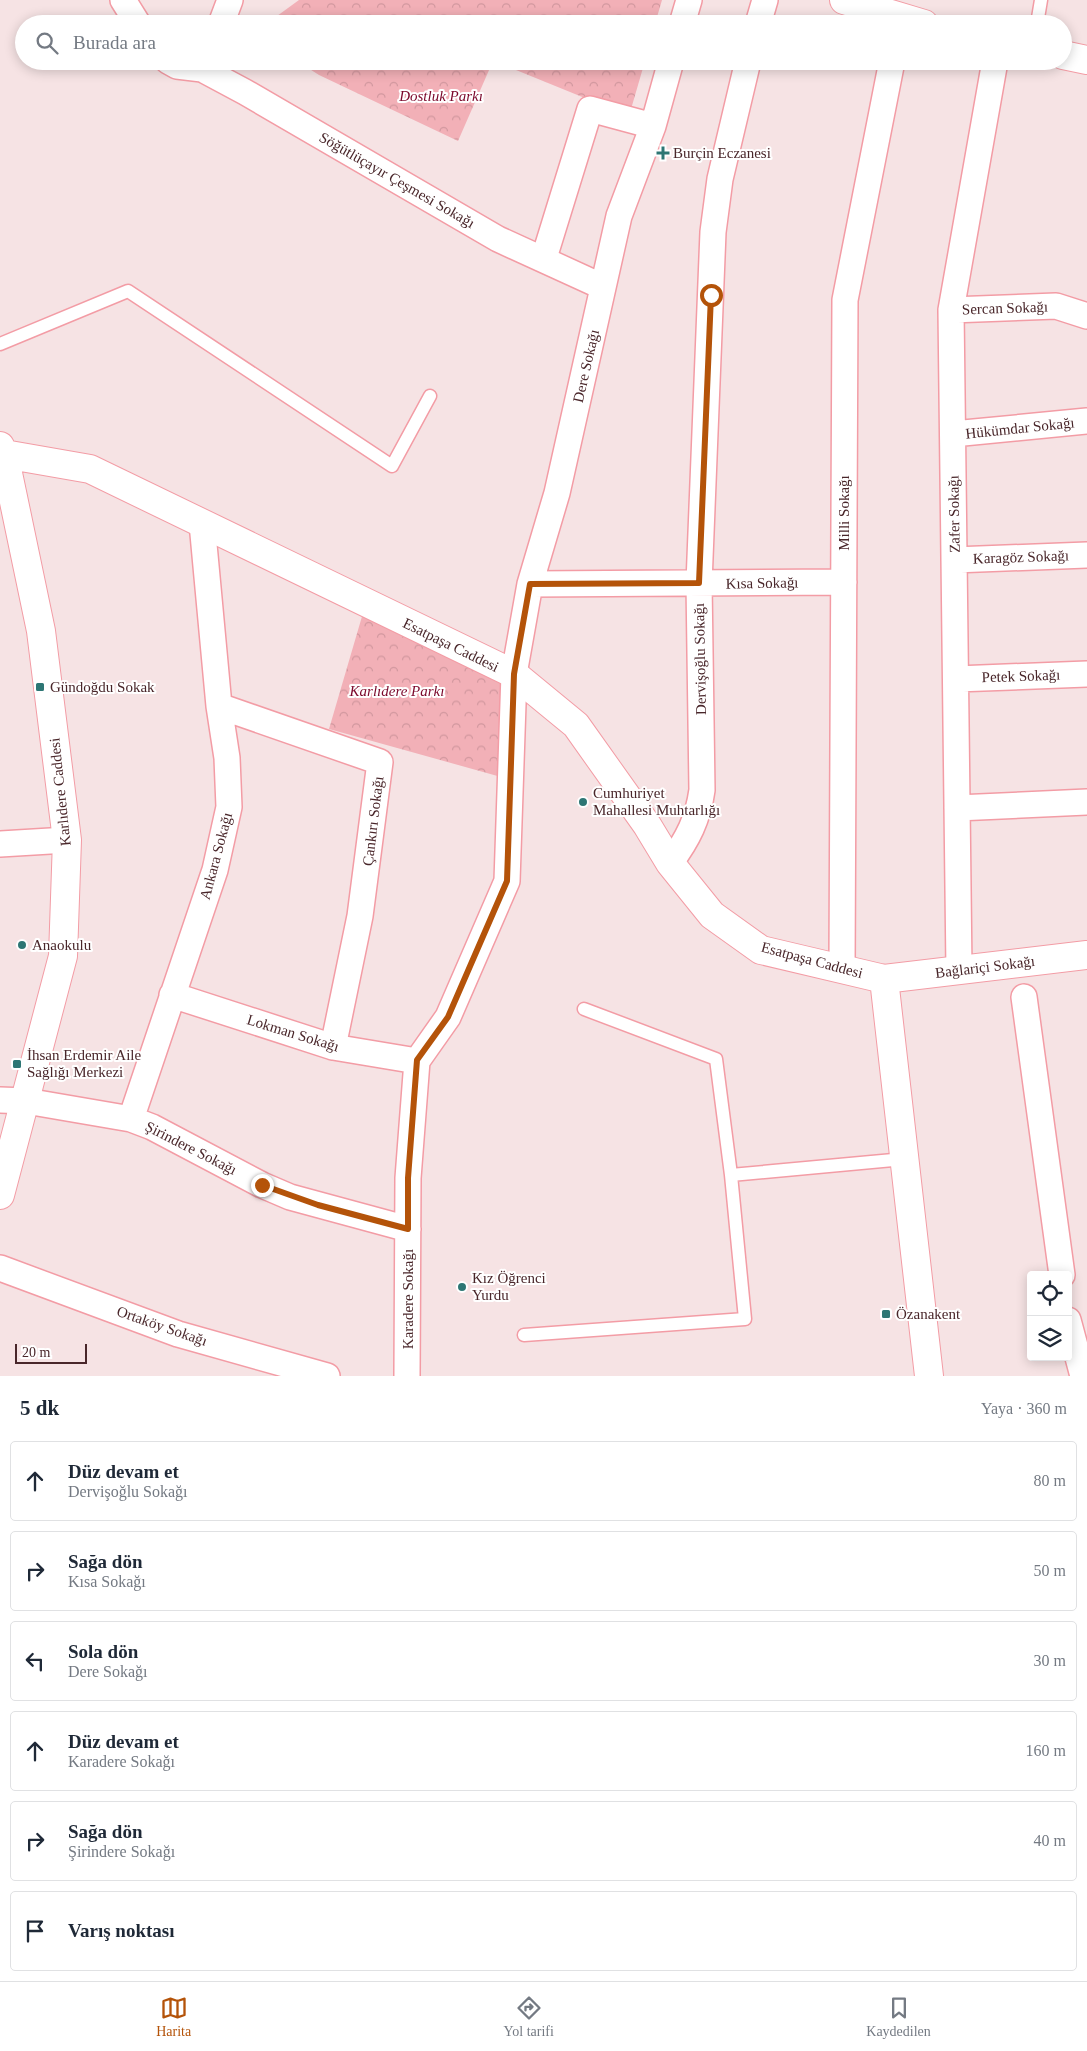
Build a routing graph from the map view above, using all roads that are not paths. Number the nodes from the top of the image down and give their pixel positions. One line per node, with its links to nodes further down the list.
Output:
1 (123, 0): 7 (street)
2 (230, 0): 8 (street)
3 (689, 0): 9 (street)
4 (765, 0): 10 (street)
5 (844, 0): 11 (street)
6 (1041, 0): 12 (lane)
7 (132, 15)
8 (224, 15)
9 (685, 15)
10 (761, 15)
11 (888, 15)
12 (1038, 15)
13 (1072, 57): 14 (street)
14 (1087, 60)
15 (212, 70): 21 (street, Söğütlüçayır Çeşmesi Sokağı)
16 (669, 70): 20 (street, Dere Sokağı)
17 (746, 70): 34 (street, Dervişoğlu Sokağı)
18 (890, 70): 33 (street, Milli Sokağı)
19 (993, 70): 23 (street, Zafer Sokağı)
20 (653, 126): 21 (street); 22 (street, Dere Sokağı)
21 (544, 258): 22 (street, Söğütlüçayır Çeşmesi Sokağı)
22 (603, 288): 35 (street, Dere Sokağı)
23 (951, 310): 24 (street, Sercan Sokağı); 28 (street, Zafer Sokağı)
24 (1087, 316)
25 (0, 344): 26 (lane)
26 (430, 396)
27 (1087, 421): 28 (street, Hükümdar Sokağı)
28 (953, 434): 32 (street, Zafer Sokağı)
29 (1, 452): 30 (street, Esatpaşa Caddesi); 42 (street, Karlıdere Caddesi)
30 (202, 523): 36 (street, Esatpaşa Caddesi); 39 (street, Ankara Sokağı)
31 (1087, 555): 32 (street, Karagöz Sokağı)
32 (954, 560): 38 (street, Zafer Sokağı)
33 (844, 582): 34 (street, Kısa Sokağı); 46 (street, Milli Sokağı)
34 (699, 583): 35 (street, Kısa Sokağı); 44 (street, Dervişoğlu Sokağı)
35 (530, 584): 36 (street, Dere Sokağı)
36 (514, 674): 44 (street, Esatpaşa Caddesi); 53 (street)
37 (1087, 674): 38 (street, Petek Sokağı)
38 (956, 679): 41 (street, Zafer Sokağı)
39 (219, 706): 49 (street, Ankara Sokağı); 52 (street, Çankırı Sokağı)
40 (1087, 802): 41 (street)
41 (957, 808): 47 (street, Zafer Sokağı)
42 (67, 840): 43 (street); 54 (street, Karlıdere Caddesi)
43 (0, 844)
44 (670, 863): 46 (street, Esatpaşa Caddesi)
45 (1087, 955): 47 (street, Bağlariçi Sokağı)
46 (842, 969): 48 (street, Esatpaşa Caddesi)
47 (959, 970): 48 (street, Bağlariçi Sokağı)
48 (884, 979): 56 (street, Esatpaşa Caddesi)
49 (172, 995): 52 (street, Lokman Sokağı); 55 (street, Ankara Sokağı)
50 (1024, 997): 61 (street)
51 (584, 1009): 57 (lane)
52 (333, 1047): 53 (street, Lokman Sokağı)
53 (417, 1060): 59 (street, Karadere Sokağı)
54 (13, 1101): 55 (street, Şirindere Sokağı); 58 (street, Karlıdere Caddesi)
55 (132, 1119): 59 (street, Şirindere Sokağı)
56 (904, 1159): 57 (lane); 66 (street, Esatpaşa Caddesi)
57 (731, 1175): 62 (lane)
58 (0, 1193)
59 (408, 1229): 65 (street, Karadere Sokağı)
60 (0, 1268): 64 (street, Ortaköy Sokağı)
61 (1061, 1271)
62 (524, 1335)
63 (1072, 1335): 67 (street)
64 (327, 1376)
65 (407, 1376)
66 (929, 1376)
67 (1083, 1376)

